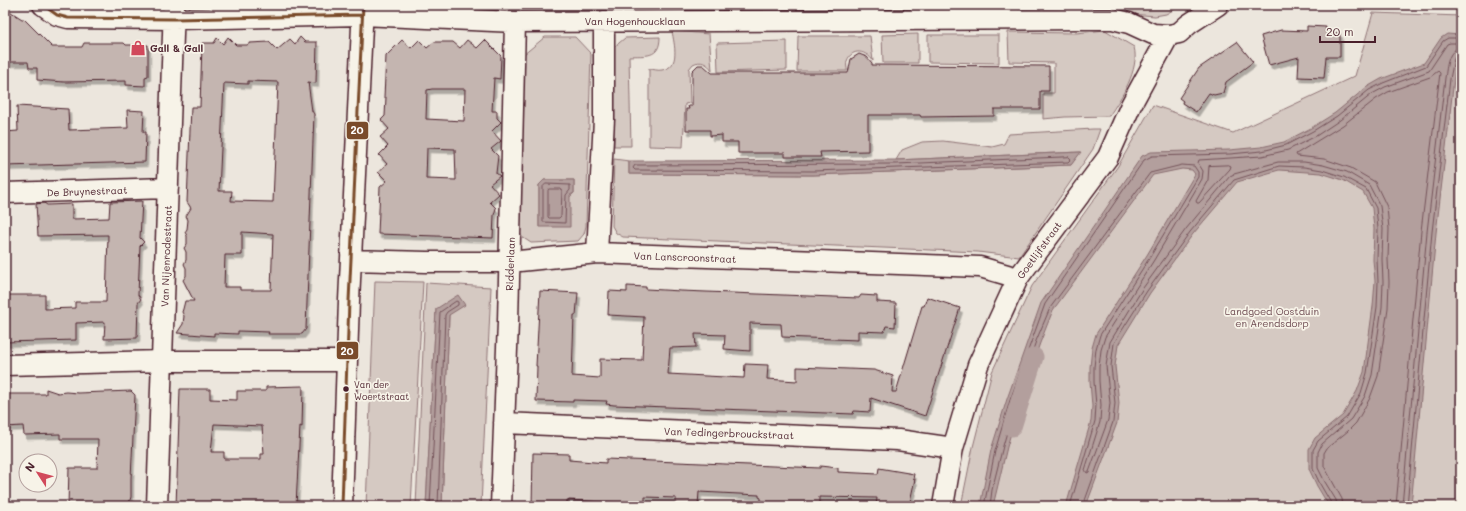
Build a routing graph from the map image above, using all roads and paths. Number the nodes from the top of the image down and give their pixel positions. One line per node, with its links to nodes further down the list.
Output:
1 (43, 5): 4 (street, Van Hogenhoucklaan)
2 (1218, 5): 7 (street)
3 (362, 10): 4 (street, Van Hogenhoucklaan); 6 (street, Van Hogenhoucklaan); 11 (street)
4 (174, 12): 8 (street, Van Nijenrodestraat)
5 (604, 21): 6 (street, Van Hogenhoucklaan); 7 (street, Van Hogenhoucklaan); 10 (street)
6 (515, 22): 12 (street, Ridderlaan)
7 (1169, 35): 13 (street, Goetlijfstraat)
8 (168, 188): 9 (street, De Bruynestraat); 14 (street, Van Nijenrodestraat)
9 (5, 193)
10 (597, 253): 12 (street, Van Lanscroonstraat); 13 (street, Van Lanscroonstraat)
11 (351, 260): 12 (street, Van Lanscroonstraat); 15 (street)
12 (510, 262): 17 (street, Ridderlaan)
13 (1018, 278): 18 (street, Goetlijfstraat)
14 (162, 361): 15 (street); 16 (street); 19 (street, Van Nijenrodestraat)
15 (347, 361): 20 (street)
16 (5, 365)
17 (504, 423): 18 (street, Van Tedingerbrouckstraat); 21 (street, Ridderlaan)
18 (953, 448): 22 (street, Goetlijfstraat)
19 (157, 506)
20 (342, 506)
21 (501, 506)
22 (943, 506)

